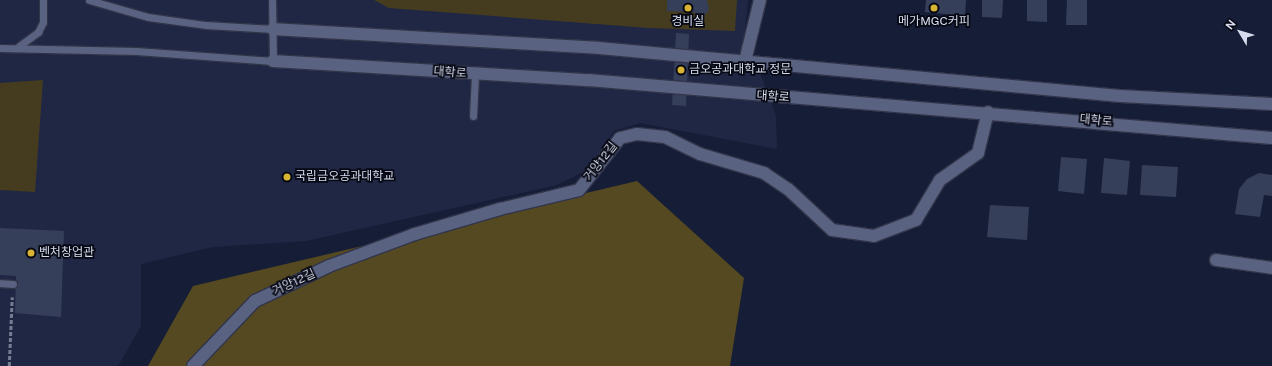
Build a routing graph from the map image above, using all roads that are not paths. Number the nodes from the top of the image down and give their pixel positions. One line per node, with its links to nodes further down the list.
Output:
1 (43, 0): 6 (lane)
2 (89, 0): 5 (lane)
3 (272, 0): 5 (lane)
4 (760, 0): 9 (street)
5 (273, 29): 8 (lane); 9 (street)
6 (18, 46): 7 (lane); 8 (lane)
7 (0, 48)
8 (273, 61): 10 (street, 대학로)
9 (745, 61): 11 (street)
10 (475, 75): 12 (street, 대학로); 13 (lane)
11 (1272, 104)
12 (988, 112): 14 (street, 대학로); 19 (street, 거양12길)
13 (473, 116)
14 (1272, 138)
15 (1216, 260): 16 (street)
16 (1272, 268)
17 (0, 284): 18 (lane)
18 (13, 284)
19 (193, 366)

